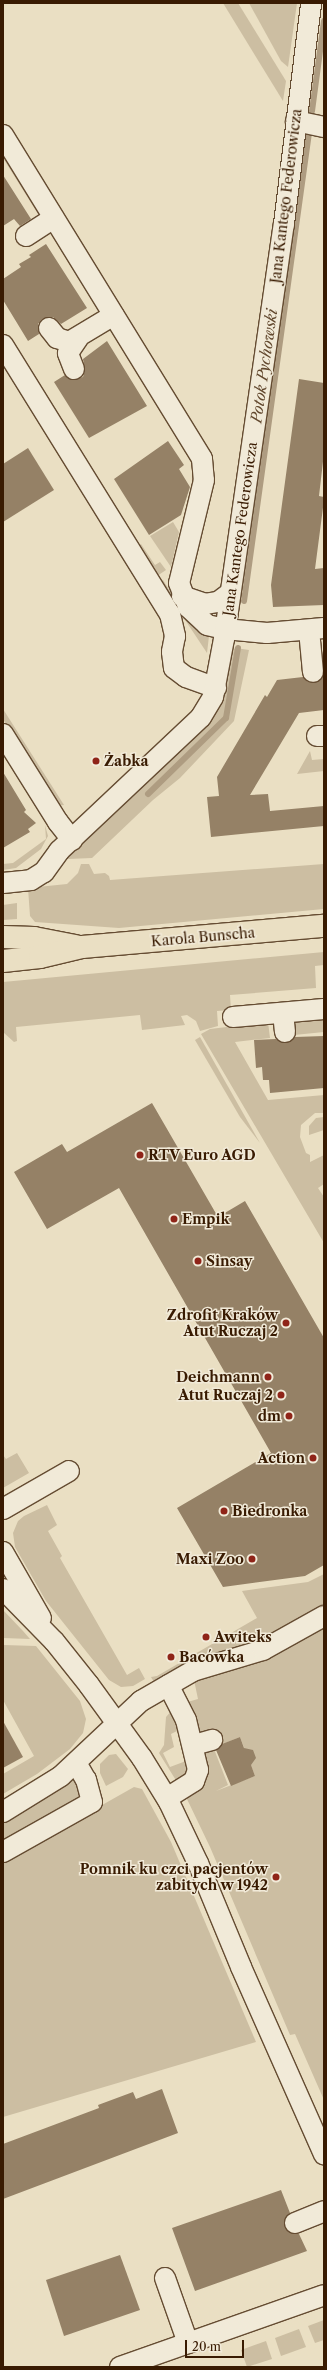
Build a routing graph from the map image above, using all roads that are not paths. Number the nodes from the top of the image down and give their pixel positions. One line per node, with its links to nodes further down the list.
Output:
1 (311, 3): 2 (street, Jana Kantego Federowicza)
2 (296, 121): 3 (street); 12 (street, Jana Kantego Federowicza)
3 (324, 127)
4 (3, 135): 5 (street)
5 (54, 218): 6 (street); 7 (street)
6 (26, 236)
7 (114, 315): 9 (street); 13 (street)
8 (49, 328): 9 (street)
9 (78, 338): 11 (street)
10 (3, 345): 17 (street)
11 (74, 369)
12 (230, 593): 13 (street); 14 (street, Jana Kantego Federowicza)
13 (182, 596): 14 (street)
14 (225, 629): 15 (street); 17 (street, Jana Kantego Federowicza)
15 (317, 629): 16 (street)
16 (314, 672)
17 (216, 688): 19 (street, Jana Kantego Federowicza)
18 (3, 734): 19 (street)
19 (72, 840): 20 (street, Jana Kantego Federowicza)
20 (3, 883)
21 (324, 926): 23 (main road, Karola Bunscha)
22 (3, 937): 23 (main road, Karola Bunscha)
23 (82, 947): 24 (main road, Karola Bunscha)
24 (3, 961)
25 (324, 1009): 26 (street)
26 (283, 1013): 27 (street); 28 (street)
27 (233, 1017)
28 (285, 1032)
29 (69, 1471): 30 (street)
30 (3, 1509)
31 (3, 1552): 34 (street)
32 (3, 1589): 34 (street)
33 (324, 1616): 35 (street)
34 (54, 1641): 36 (street)
35 (168, 1685): 36 (street); 38 (street)
36 (117, 1722): 37 (street); 38 (street)
37 (76, 1763): 39 (street); 40 (street)
38 (167, 1798): 41 (street)
39 (3, 1812)
40 (3, 1852)
41 (324, 2154)
42 (324, 2211): 43 (street)
43 (294, 2223)
44 (165, 2278): 46 (street)
45 (324, 2294): 46 (street)
46 (188, 2343): 47 (street)
47 (120, 2367)

